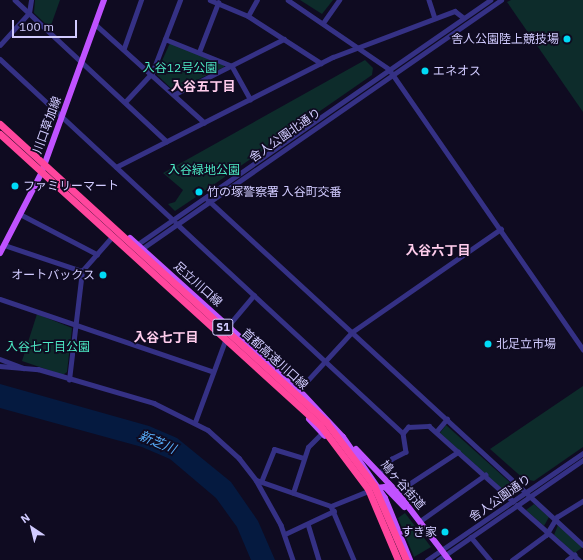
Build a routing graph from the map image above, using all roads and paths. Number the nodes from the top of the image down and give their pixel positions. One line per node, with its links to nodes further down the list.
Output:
1 (15, 0): 15 (street)
2 (31, 0): 15 (street)
3 (104, 0): 20 (main road, 川口草加線)
4 (141, 0): 25 (street)
5 (180, 0): 21 (street)
6 (210, 0): 14 (street)
7 (257, 0): 16 (street)
8 (288, 0): 19 (street)
9 (339, 0): 19 (street)
10 (429, 0): 17 (street)
11 (490, 0): 13 (street, 舎人公園北通り)
12 (501, 0): 31 (street, 舎人公園北通り)
13 (483, 2): 18 (street, 舎人公園北通り)
14 (218, 3): 16 (street); 26 (street)
15 (29, 13): 23 (street); 28 (street)
16 (248, 16): 22 (street)
17 (435, 18): 18 (street); 24 (street)
18 (464, 18): 31 (street, 舎人公園北通り)
19 (323, 23): 24 (street)
20 (96, 24): 25 (street); 28 (main road, 川口草加線)
21 (165, 39): 26 (street); 32 (street)
22 (284, 39): 29 (street); 30 (street)
23 (0, 46)
24 (357, 47): 29 (street); 31 (street)
25 (124, 48): 32 (street)
26 (199, 52): 30 (street)
27 (0, 59): 36 (street)
28 (82, 62): 35 (street); 36 (main road, 川口草加線)
29 (321, 63): 34 (street)
30 (232, 66): 33 (street); 34 (street)
31 (391, 71): 46 (street, 舎人公園北通り); 50 (street)
32 (152, 73): 33 (street); 35 (street)
33 (175, 94): 38 (street)
34 (250, 99): 38 (street)
35 (125, 102): 42 (street)
36 (62, 117): 43 (main road, 川口草加線); 44 (street)
37 (0, 120): 43 (main road, 足立川口線)
38 (204, 122): 42 (street)
39 (0, 124): 112 (highway, 首都高速川口線 / S1, bridge)
40 (0, 134): 111 (highway, 首都高速川口線 / S1, bridge)
41 (0, 138): 45 (main road, 足立川口線)
42 (166, 141): 44 (street)
43 (45, 162): 45 (main road, 川口草加線); 53 (main road, 足立川口線)
44 (116, 167): 48 (street)
45 (41, 174): 47 (main road, 川口草加線); 51 (main road, 足立川口線)
46 (206, 198): 48 (street, 舎人公園北通り); 49 (street, 舎人公園北通り); 62 (street)
47 (20, 214): 52 (main road, 川口草加線); 55 (street)
48 (172, 219): 53 (street, 舎人公園北通り)
49 (176, 223): 53 (street, 舎人公園北通り); 58 (street)
50 (501, 229): 62 (street); 64 (street)
51 (111, 238): 55 (street); 56 (main road, 足立川口線)
52 (4, 245): 54 (main road, 川口草加線); 57 (street)
53 (139, 246): 56 (street, 舎人公園北通り); 61 (main road, 足立川口線)
54 (0, 253)
55 (97, 254): 57 (street)
56 (131, 256): 63 (main road, 足立川口線)
57 (82, 271): 60 (street)
58 (254, 295): 61 (street); 66 (street)
59 (0, 299): 60 (street)
60 (75, 324): 69 (street); 70 (street)
61 (228, 326): 71 (main road, 足立川口線)
62 (352, 332): 66 (street); 73 (street)
63 (225, 341): 69 (street); 72 (main road, 足立川口線)
64 (583, 349)
65 (0, 359): 68 (street)
66 (325, 361): 71 (street); 77 (street)
67 (0, 366): 68 (street)
68 (22, 368): 70 (street)
69 (212, 371): 74 (street)
70 (69, 380): 74 (street)
71 (299, 390): 72 (street); 78 (main road, 足立川口線)
72 (290, 400): 76 (main road, 足立川口線)
73 (447, 420): 75 (street); 87 (street)
74 (195, 422): 85 (street)
75 (436, 432): 77 (street); 79 (street)
76 (322, 433): 81 (street); 88 (main road, 足立川口線)
77 (403, 433): 83 (street)
78 (343, 437): 83 (main road, 鳩ヶ谷街道); 86 (main road, 足立川口線)
79 (458, 452): 84 (street); 89 (street)
80 (583, 453): 87 (street, 舎人公園通り)
81 (304, 458): 85 (street); 90 (street)
82 (583, 460): 91 (street, 舎人公園通り)
83 (380, 474): 89 (main road, 鳩ヶ谷街道)
84 (485, 475): 92 (street); 99 (street)
85 (259, 481): 90 (street); 102 (street)
86 (378, 487): 88 (main road, 鳩ヶ谷街道); 105 (main road, 鳩ヶ谷街道); 113 (main road, 足立川口線)
87 (528, 491): 91 (street); 92 (street, 舎人公園通り)
88 (366, 492): 95 (street); 110 (main road, 足立川口線)
89 (397, 492): 99 (main road, 鳩ヶ谷街道)
90 (293, 493): 95 (street)
91 (531, 496): 94 (street, 舎人公園通り); 98 (street)
92 (513, 501): 105 (street, 舎人公園通り)
93 (581, 503): 96 (street); 98 (street)
94 (517, 505): 101 (street); 103 (street, 舎人公園通り)
95 (331, 506): 97 (street)
96 (583, 508)
97 (334, 511): 100 (street); 109 (street)
98 (554, 519): 101 (street); 104 (street)
99 (420, 521): 105 (main road, 鳩ヶ谷街道)
100 (308, 524): 102 (street); 108 (street)
101 (548, 533): 106 (street); 117 (street)
102 (285, 534): 107 (street)
103 (471, 537): 105 (street, 舎人公園通り); 116 (street)
104 (583, 545)
105 (445, 555): 114 (street, 舎人公園通り); 115 (street, 舎人公園通り)
106 (574, 555): 118 (street); 119 (street)
107 (293, 560)
108 (319, 560)
109 (354, 560)
110 (395, 560)
111 (398, 560)
112 (406, 560)
113 (410, 560)
114 (427, 560)
115 (438, 560)
116 (490, 560)
117 (512, 560)
118 (567, 560)
119 (581, 560)

